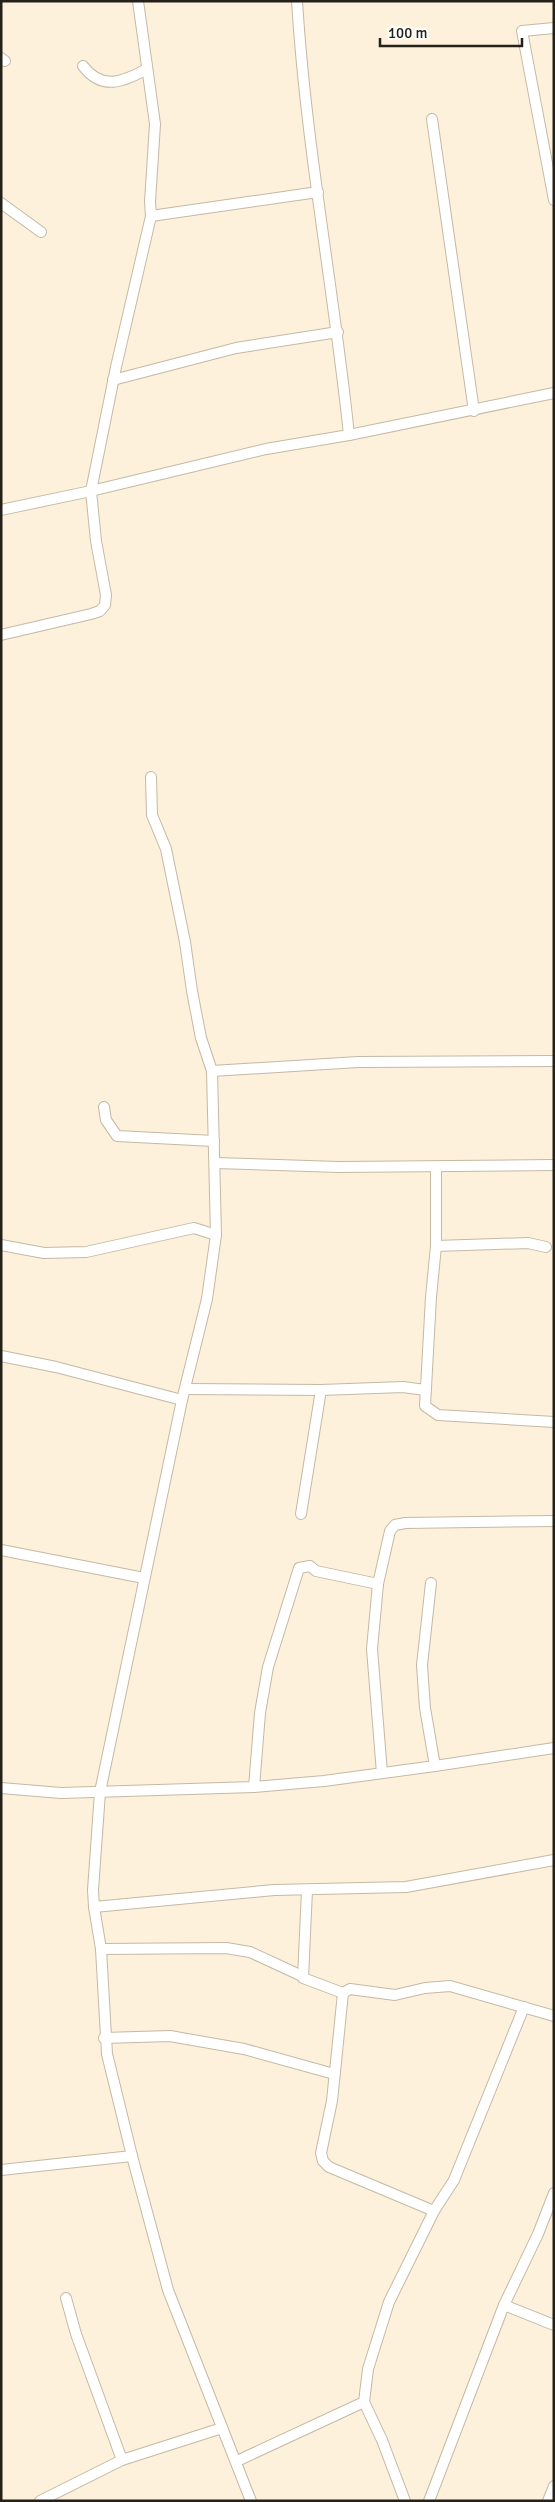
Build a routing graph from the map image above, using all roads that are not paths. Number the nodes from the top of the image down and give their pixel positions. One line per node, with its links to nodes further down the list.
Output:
1 (138, 1): 5 (street)
2 (297, 1): 7 (street)
3 (554, 28): 8 (street)
4 (83, 66): 5 (street)
5 (147, 69): 10 (street)
6 (432, 119): 15 (street)
7 (318, 192): 10 (street); 12 (street)
8 (553, 194)
9 (1, 203): 11 (street)
10 (151, 216): 13 (street)
11 (41, 232)
12 (338, 332): 13 (street); 16 (street)
13 (113, 380): 17 (street)
14 (554, 393): 15 (street)
15 (474, 411): 16 (street)
16 (349, 435): 17 (street)
17 (90, 492): 18 (street); 19 (street)
18 (1, 510)
19 (1, 635)
20 (151, 777): 22 (street)
21 (554, 1062): 22 (street)
22 (212, 1071): 24 (street)
23 (104, 1107): 24 (street)
24 (214, 1141): 25 (street)
25 (215, 1162): 27 (street); 28 (street)
26 (554, 1165): 27 (street)
27 (436, 1167): 30 (street)
28 (216, 1235): 29 (street); 33 (street)
29 (1, 1245)
30 (436, 1246): 31 (street); 35 (street)
31 (546, 1247)
32 (1, 1356): 36 (street)
33 (185, 1389): 34 (street); 36 (street)
34 (321, 1390): 35 (street); 38 (street)
35 (425, 1390): 37 (street)
36 (182, 1400): 41 (street)
37 (554, 1422)
38 (301, 1514)
39 (554, 1521): 43 (street)
40 (1, 1550): 41 (street)
41 (144, 1578): 49 (street)
42 (430, 1583): 45 (street)
43 (378, 1584): 46 (street); 47 (street)
44 (554, 1748): 45 (street)
45 (435, 1766): 46 (street)
46 (382, 1773): 47 (street)
47 (254, 1787): 49 (street)
48 (1, 1788): 49 (street)
49 (100, 1792): 52 (street)
50 (554, 1860): 51 (street)
51 (307, 1890): 52 (street); 54 (street)
52 (94, 1908): 53 (street)
53 (101, 1949): 54 (street); 58 (street)
54 (302, 1976): 55 (street)
55 (342, 1993): 56 (street); 59 (street)
56 (524, 2007): 57 (street); 63 (street)
57 (554, 2016)
58 (104, 2038): 59 (street); 60 (street)
59 (334, 2074): 63 (street)
60 (132, 2156): 61 (street); 68 (street)
61 (1, 2170)
62 (554, 2193): 65 (street)
63 (434, 2211): 67 (street)
64 (66, 2298): 69 (street)
65 (504, 2305): 66 (street); 75 (street)
66 (554, 2325)
67 (364, 2402): 70 (street); 74 (street)
68 (222, 2428): 69 (street); 70 (street)
69 (122, 2460): 72 (street)
70 (237, 2462): 73 (street)
71 (554, 2486): 76 (street)
72 (40, 2501)
73 (251, 2501)
74 (405, 2501)
75 (429, 2501)
76 (548, 2501)

